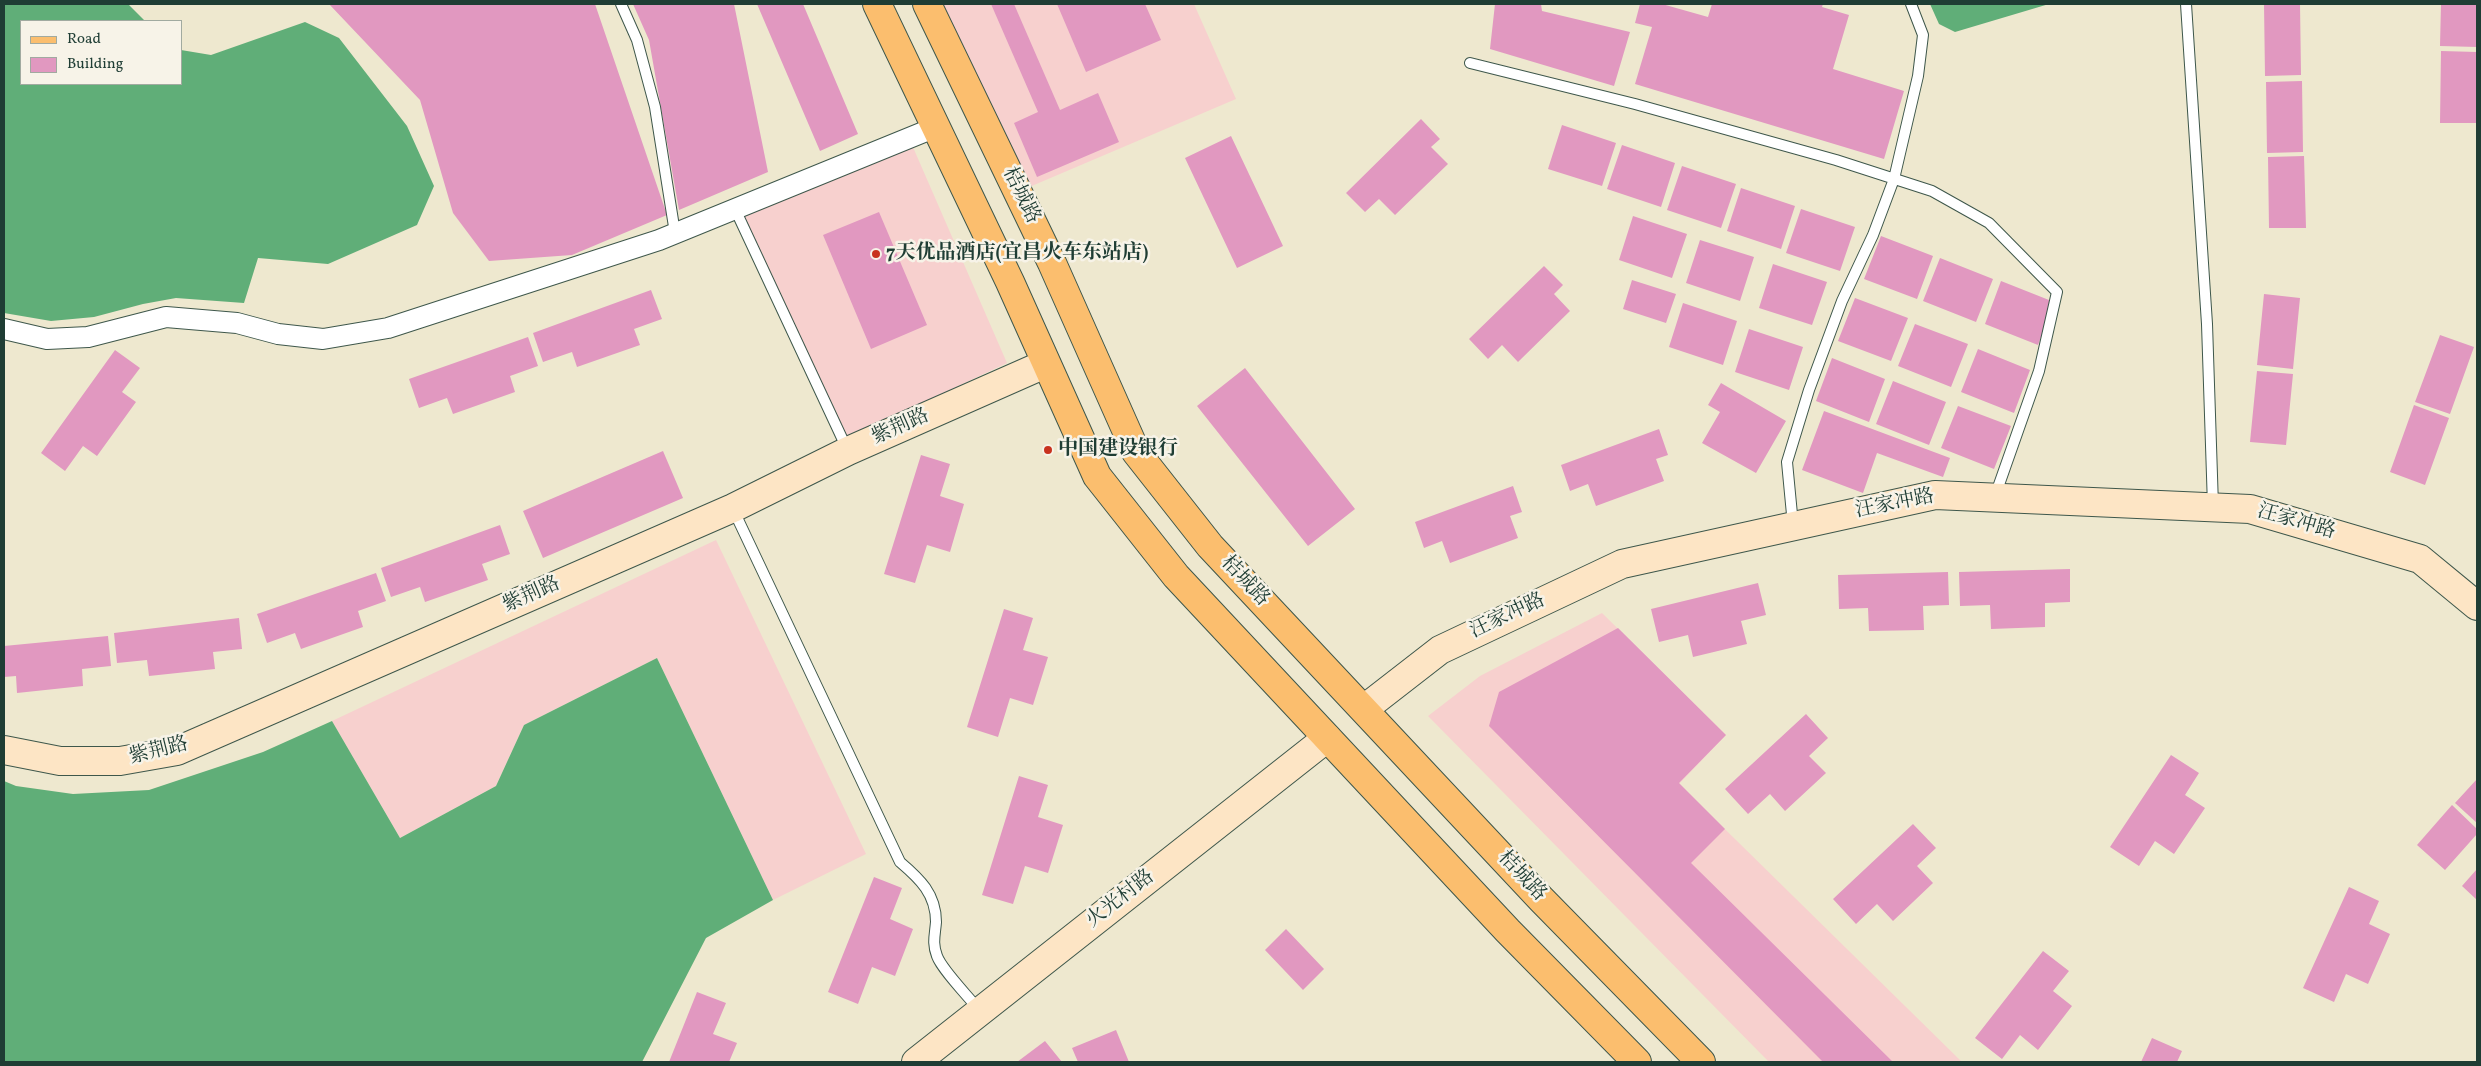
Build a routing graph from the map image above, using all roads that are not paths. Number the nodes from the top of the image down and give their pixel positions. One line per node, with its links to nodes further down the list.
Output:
1 (621, 4): 10 (lane)
2 (877, 4): 7 (main road)
3 (927, 4): 19 (main road, 桔城路)
4 (1911, 4): 8 (lane)
5 (2186, 4): 15 (lane)
6 (1470, 63): 8 (lane)
7 (936, 127): 9 (street); 12 (main road)
8 (1894, 179): 14 (lane); 17 (lane)
9 (735, 209): 10 (street); 13 (lane)
10 (675, 233): 11 (street)
11 (4, 329)
12 (1045, 364): 13 (street, 紫荆路); 20 (main road)
13 (848, 451): 16 (street, 紫荆路)
14 (1995, 497): 15 (street, 汪家冲路); 17 (street, 汪家冲路)
15 (2213, 507): 18 (street, 汪家冲路)
16 (733, 508): 21 (street, 紫荆路); 22 (lane)
17 (1794, 526): 19 (street, 汪家冲路)
18 (2477, 606)
19 (1364, 709): 25 (main road, 桔城路)
20 (1327, 738): 22 (street, 火光村路); 24 (main road)
21 (4, 750)
22 (980, 1011): 23 (street, 火光村路)
23 (916, 1062)
24 (1637, 1062)
25 (1701, 1062)

